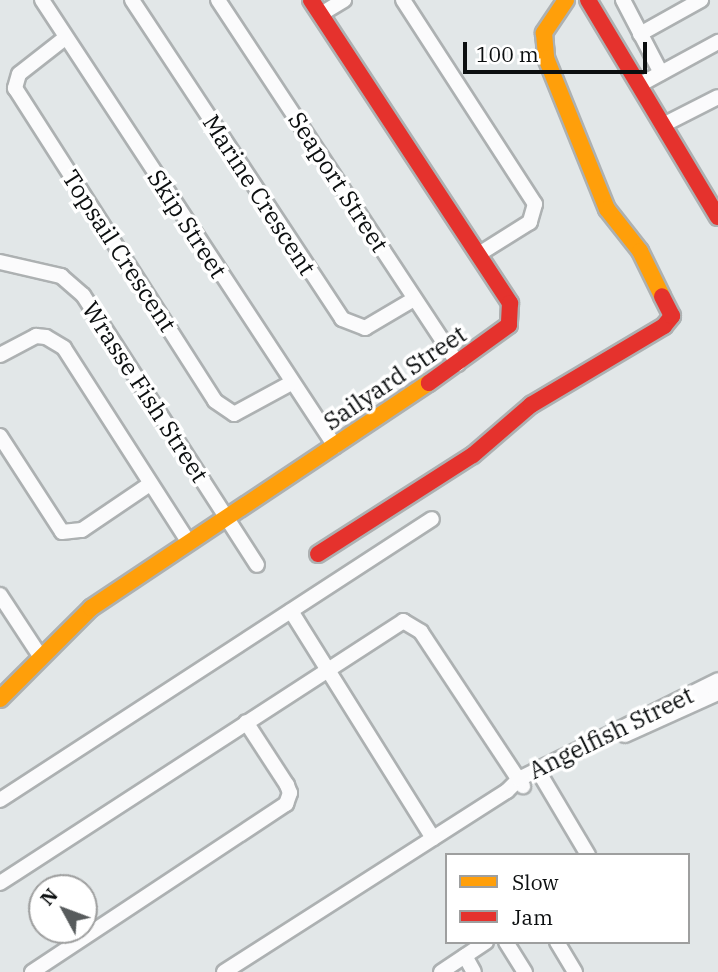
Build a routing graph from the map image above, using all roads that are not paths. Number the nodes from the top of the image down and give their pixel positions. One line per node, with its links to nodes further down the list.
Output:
1 (42, 0): 13 (street, Skip Street)
2 (132, 0): 22 (street, Marine Crescent)
3 (218, 0): 22 (street, Seaport Street)
4 (311, 0): 11 (street, Sailyard Street)
5 (344, 0): 11 (street)
6 (403, 0): 20 (street)
7 (566, 0): 32 (street)
8 (588, 0): 16 (street)
9 (623, 0): 12 (street)
10 (701, 0): 12 (street)
11 (321, 15): 20 (street, Sailyard Street)
12 (640, 34): 15 (street)
13 (65, 38): 25 (street, Skip Street); 25 (street, Topsail Crescent)
14 (718, 42): 15 (street)
15 (661, 73): 16 (street)
16 (641, 84): 18 (street)
17 (718, 97): 18 (street)
18 (665, 124): 19 (street)
19 (718, 217)
20 (479, 254): 24 (street, Sailyard Street)
21 (0, 262): 29 (street, Wrasse Fish Street)
22 (414, 299): 24 (street, Seaport Street)
23 (0, 355): 28 (street)
24 (458, 364): 27 (street, Sailyard Street)
25 (292, 383): 27 (street, Skip Street)
26 (0, 436): 28 (street)
27 (335, 446): 29 (street, Sailyard Street)
28 (150, 484): 31 (street)
29 (227, 518): 31 (street, Sailyard Street); 33 (street, Wrasse Fish Street)
30 (432, 519): 35 (street)
31 (188, 541): 36 (street, Sailyard Street)
32 (318, 554)
33 (257, 565)
34 (1, 597): 36 (street)
35 (291, 611): 37 (street); 44 (street)
36 (40, 656): 40 (street, Sailyard Street)
37 (329, 667): 41 (street); 43 (street); 45 (street)
38 (718, 680): 42 (street, Angelfish Street)
39 (718, 693): 42 (street, Angelfish Street)
40 (0, 699)
41 (246, 722): 47 (street); 52 (street)
42 (539, 772): 43 (street, Angelfish Street); 46 (street)
43 (521, 782): 45 (street, Angelfish Street)
44 (0, 800)
45 (433, 838): 53 (street, Angelfish Street)
46 (587, 853)
47 (0, 883)
48 (483, 944): 51 (street)
49 (507, 944): 56 (street)
50 (558, 944): 57 (street)
51 (465, 956): 54 (street); 55 (street)
52 (32, 972)
53 (224, 972)
54 (442, 972)
55 (474, 972)
56 (525, 972)
57 (575, 972)

